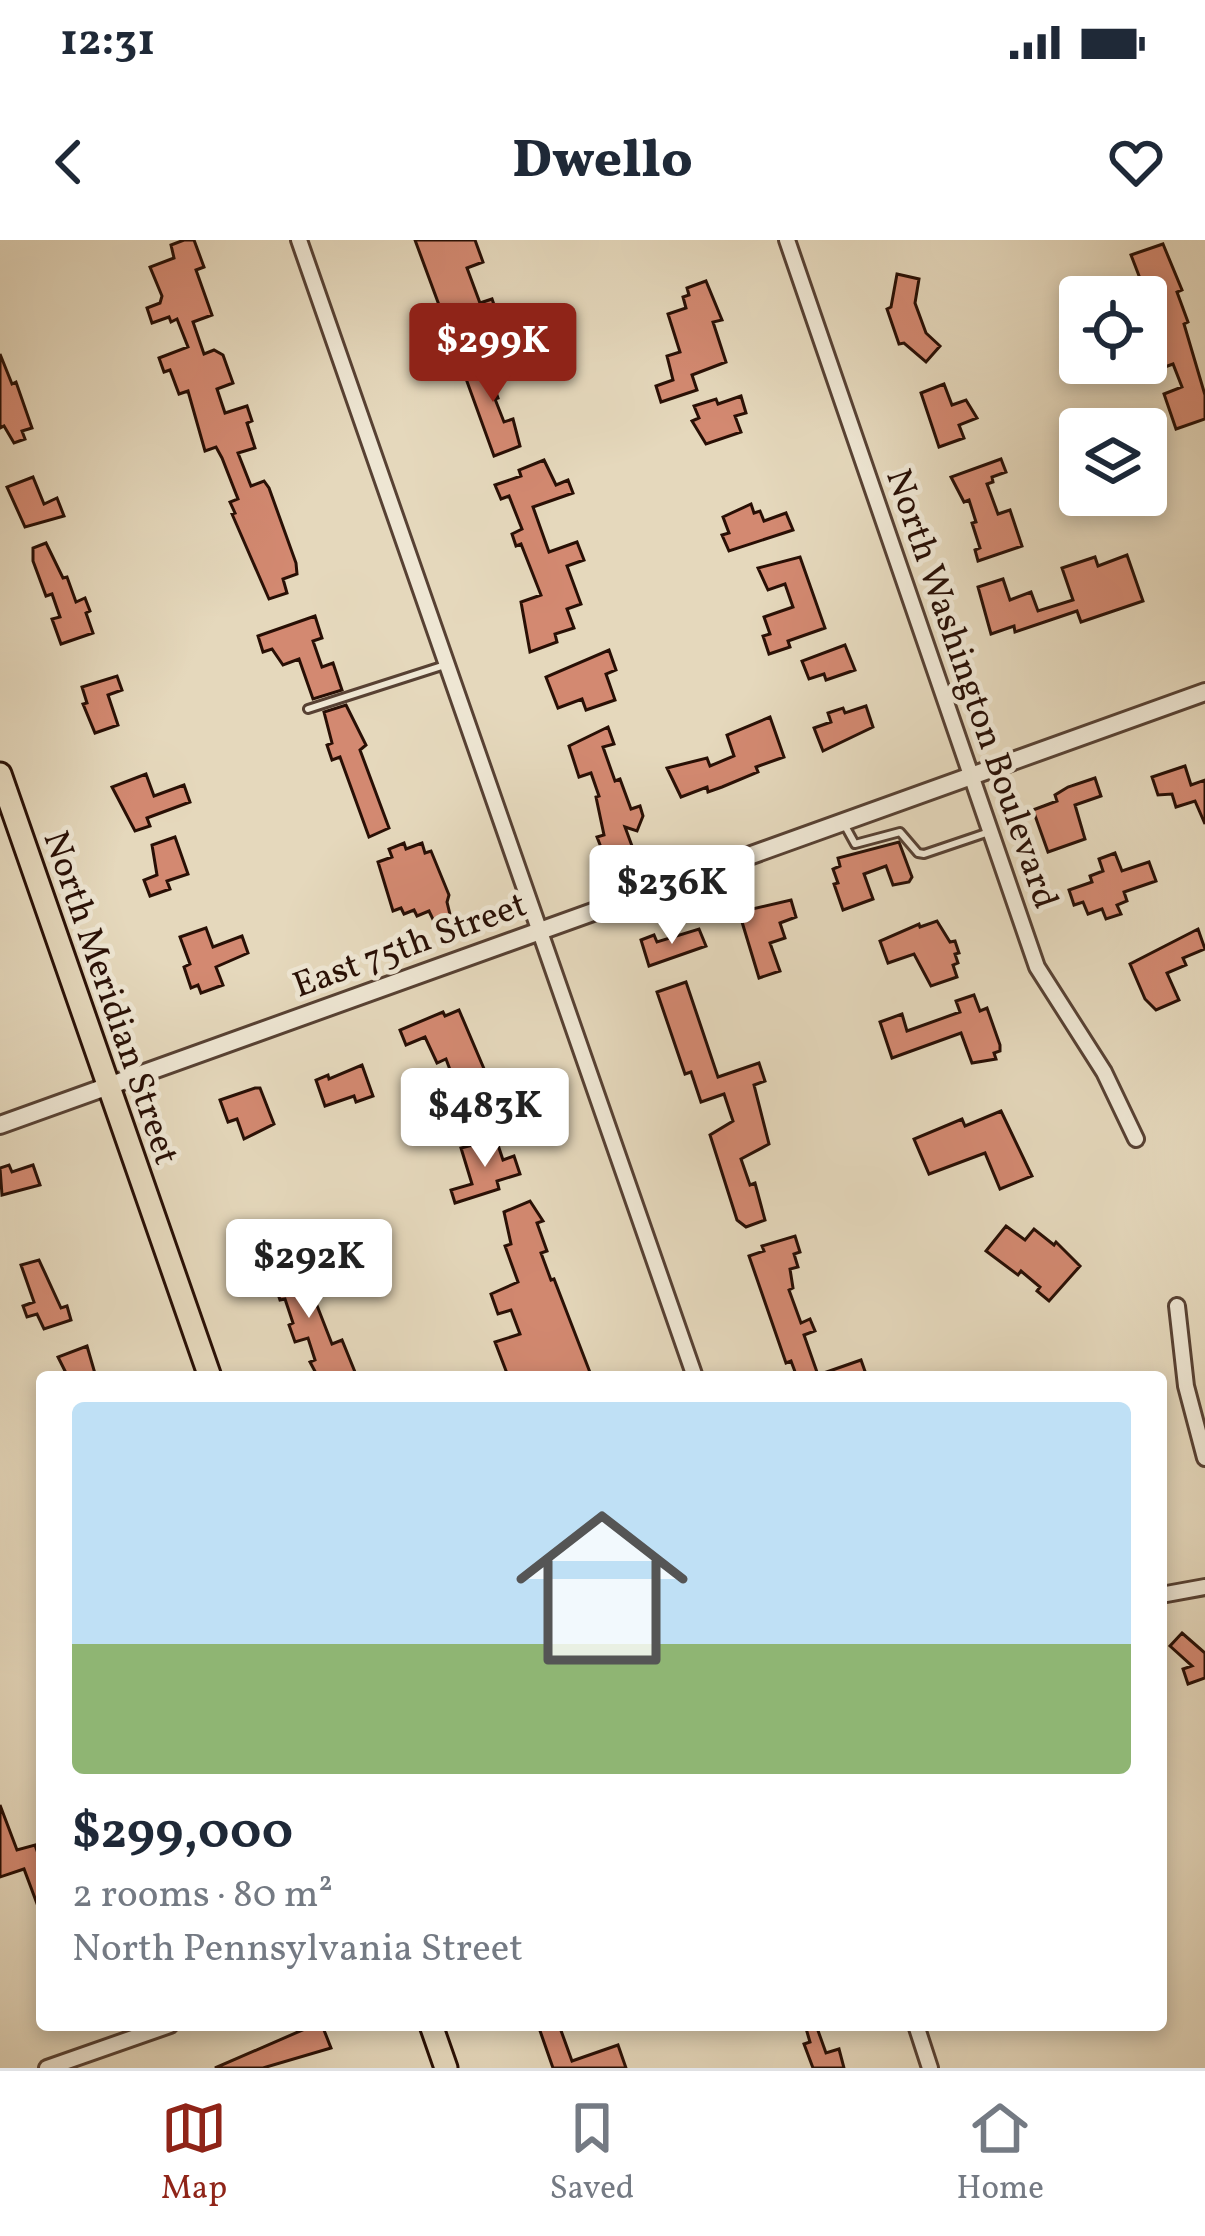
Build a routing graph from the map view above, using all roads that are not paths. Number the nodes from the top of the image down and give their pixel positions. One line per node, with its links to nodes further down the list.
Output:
1 (298, 240): 3 (street)
2 (787, 240): 6 (street, North Washington Boulevard)
3 (448, 664): 5 (lane); 10 (street)
4 (1205, 692): 6 (street, East 75th Street)
5 (308, 709)
6 (974, 773): 8 (street, East 75th Street); 9 (street, North Washington Boulevard)
7 (0, 774): 11 (main road, North Meridian Street)
8 (843, 821): 9 (lane); 10 (street, East 75th Street)
9 (992, 831): 13 (street, North Washington Boulevard)
10 (542, 930): 11 (street, East 75th Street); 16 (street)
11 (110, 1086): 12 (street, East 75th Street); 15 (main road, North Meridian Street)
12 (0, 1125)
13 (1136, 1139)
14 (1177, 1306): 17 (street)
15 (208, 1371)
16 (693, 1371)
17 (1205, 1458)
18 (1205, 1586): 19 (street)
19 (1167, 1594)
20 (153, 2031): 23 (street)
21 (433, 2031): 24 (main road)
22 (918, 2031): 25 (street)
23 (47, 2068)
24 (446, 2068)
25 (930, 2068)

